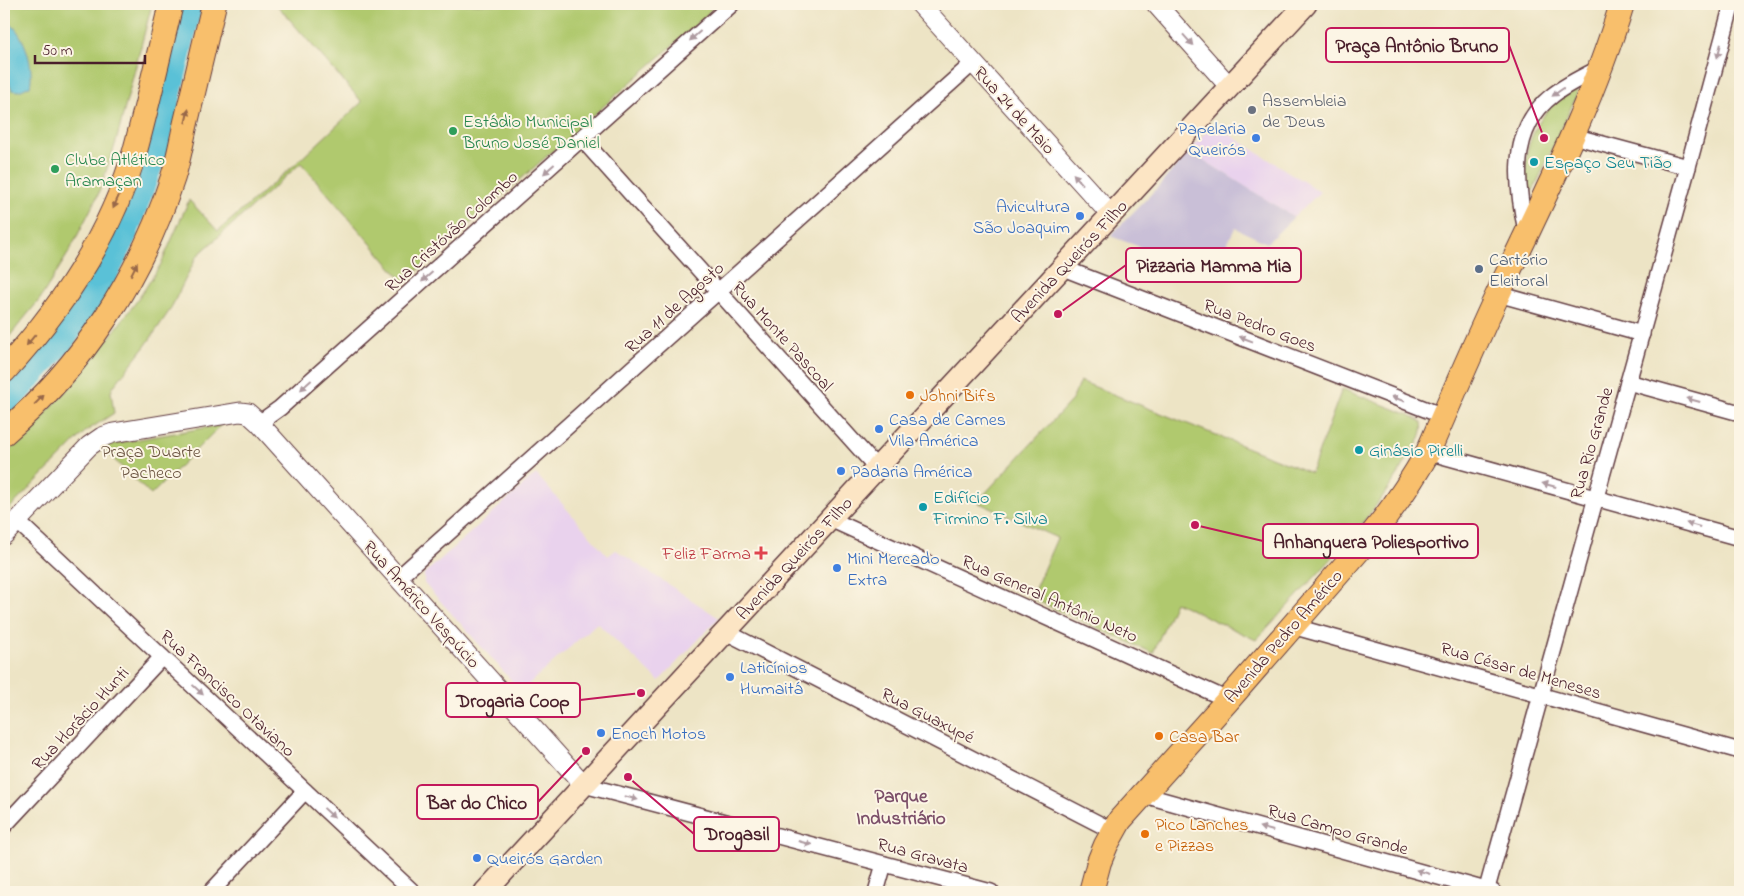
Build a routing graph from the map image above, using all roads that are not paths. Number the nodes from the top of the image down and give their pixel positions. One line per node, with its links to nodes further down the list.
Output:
1 (170, 4): 21 (main road, one-way to 21)
2 (214, 4): 26 (main road, one-way to 2)
3 (732, 4): 13 (street, Rua Cristóvão Colombo, one-way to 13)
4 (920, 4): 9 (street, Rua 24 de Maio)
5 (1156, 4): 11 (street, one-way to 11)
6 (1306, 4): 11 (main road, Avenida Queirós Filho)
7 (1622, 4): 10 (main road, Avenida Pedro Américo)
8 (1732, 4): 14 (street, Rua Rio Grande, one-way to 14)
9 (973, 63): 15 (street, Rua 24 de Maio, one-way to 9); 18 (street, Rua 11 de Agosto)
10 (1600, 68): 12 (main road, Avenida Pedro Américo); 16 (street, one-way to 16)
11 (1229, 86): 15 (main road, Avenida Queirós Filho)
12 (1573, 136): 14 (street); 16 (main road, Avenida Pedro Américo)
13 (582, 139): 18 (street, Rua Monte Pascoal); 25 (street, Rua Cristóvão Colombo, one-way to 25)
14 (1688, 167): 20 (street, Rua Rio Grande)
15 (1111, 215): 17 (main road, Avenida Queirós Filho)
16 (1527, 235): 19 (main road, Avenida Pedro Américo)
17 (1062, 268): 24 (street, Rua Pedro Goes, one-way to 17); 28 (main road, Avenida Queirós Filho)
18 (719, 292): 28 (street, Rua Monte Pascoal); 34 (street, Rua 11 de Agosto)
19 (1498, 294): 20 (street); 24 (main road, Avenida Pedro Américo)
20 (1642, 334): 22 (street, Rua Rio Grande)
21 (4, 371)
22 (1628, 382): 23 (street, one-way to 22); 29 (street, Rua Rio Grande)
23 (1740, 413)
24 (1443, 416): 27 (main road, Avenida Pedro Américo)
25 (259, 423): 31 (street); 34 (street, Rua Américo Vespúcio)
26 (4, 433)
27 (1428, 452): 29 (street, one-way to 27); 35 (main road, Avenida Pedro Américo)
28 (877, 468): 30 (main road, Avenida Queirós Filho)
29 (1596, 498): 33 (street, one-way to 29); 38 (street, Rua Rio Grande)
30 (830, 519): 36 (main road, Avenida Queirós Filho); 39 (street, Rua General Antônio Neto)
31 (17, 521): 32 (street); 37 (street, Rua Francisco Otaviano)
32 (4, 535)
33 (1740, 538)
34 (398, 578): 41 (street, Rua Américo Vespúcio)
35 (1292, 626): 38 (street, Rua César de Meneses); 39 (main road, Avenida Pedro Américo)
36 (726, 632): 41 (main road, Avenida Queirós Filho); 45 (street, Rua Guaxupé)
37 (162, 657): 42 (street, Rua Francisco Otaviano, one-way to 42); 44 (street, Rua Horácio Hunti)
38 (1541, 695): 40 (street, Rua César de Meneses); 53 (street, Rua Rio Grande)
39 (1228, 700): 43 (main road, Avenida Pedro Américo)
40 (1740, 751)
41 (584, 785): 46 (street, Rua Gravata, one-way to 46); 49 (main road, Avenida Queirós Filho)
42 (305, 791): 47 (street); 48 (street, Rua Francisco Otaviano, one-way to 48)
43 (1144, 795): 45 (main road, Avenida Pedro Américo); 53 (street, Rua Campo Grande, one-way to 43)
44 (4, 826)
45 (1113, 831): 52 (main road, Avenida Pedro Américo)
46 (884, 864): 50 (street); 51 (street, Rua Gravata)
47 (211, 892)
48 (413, 892)
49 (485, 892)
50 (876, 892)
51 (991, 892)
52 (1091, 892)
53 (1489, 892)

